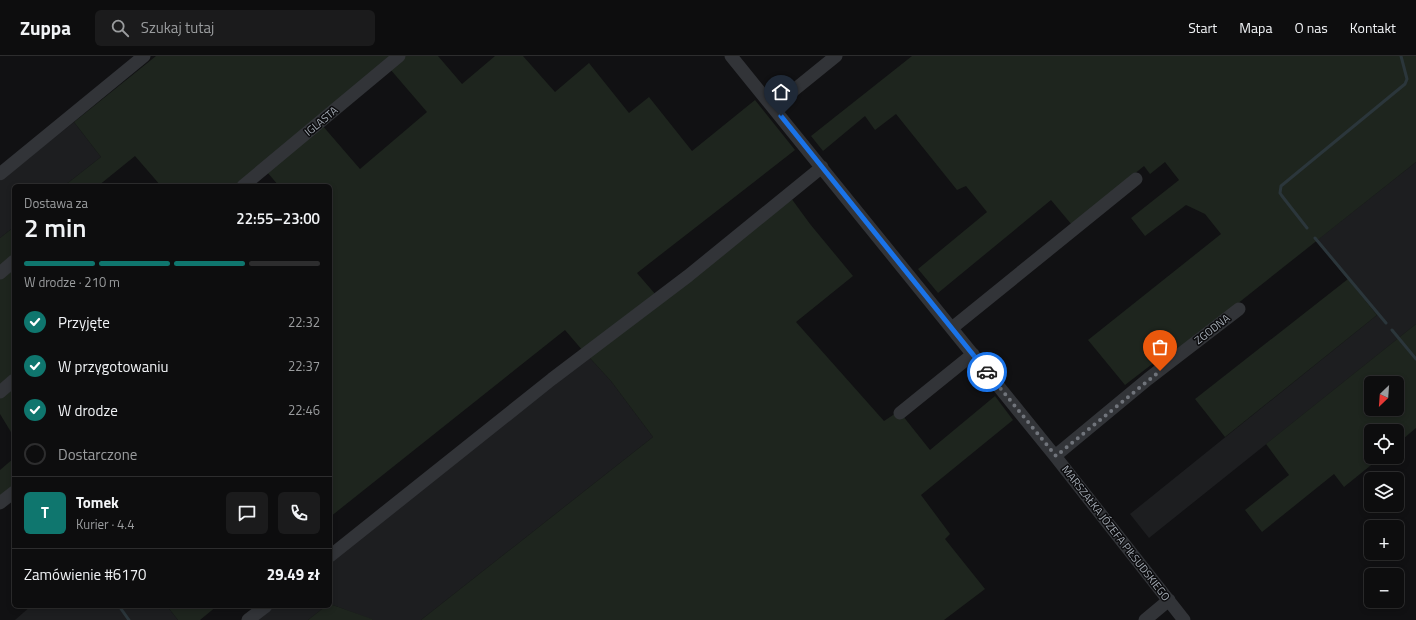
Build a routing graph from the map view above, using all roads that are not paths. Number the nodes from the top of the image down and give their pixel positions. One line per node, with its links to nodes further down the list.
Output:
1 (144, 56): 7 (street)
2 (399, 56): 9 (street, IGLASTA)
3 (731, 56): 5 (street, MARSZAŁKA JÓZEFA PIŁSUDSKIEGO)
4 (836, 56): 5 (street)
5 (773, 107): 6 (street, MARSZAŁKA JÓZEFA PIŁSUDSKIEGO)
6 (822, 167): 13 (street, MARSZAŁKA JÓZEFA PIŁSUDSKIEGO); 21 (street)
7 (0, 174)
8 (1136, 179): 13 (street)
9 (245, 184)
10 (12, 263): 11 (street)
11 (0, 273)
12 (1239, 309): 18 (street, ZGODNA)
13 (952, 328): 14 (street, MARSZAŁKA JÓZEFA PIŁSUDSKIEGO)
14 (973, 354): 17 (street); 18 (street, MARSZAŁKA JÓZEFA PIŁSUDSKIEGO)
15 (12, 382): 16 (street)
16 (0, 392)
17 (900, 413)
18 (1056, 456): 22 (street, MARSZAŁKA JÓZEFA PIŁSUDSKIEGO)
19 (12, 494): 20 (street)
20 (0, 504)
21 (332, 554)
22 (1169, 600): 25 (street); 26 (street, MARSZAŁKA JÓZEFA PIŁSUDSKIEGO)
23 (263, 608): 24 (street)
24 (248, 620)
25 (1145, 620)
26 (1184, 620)

